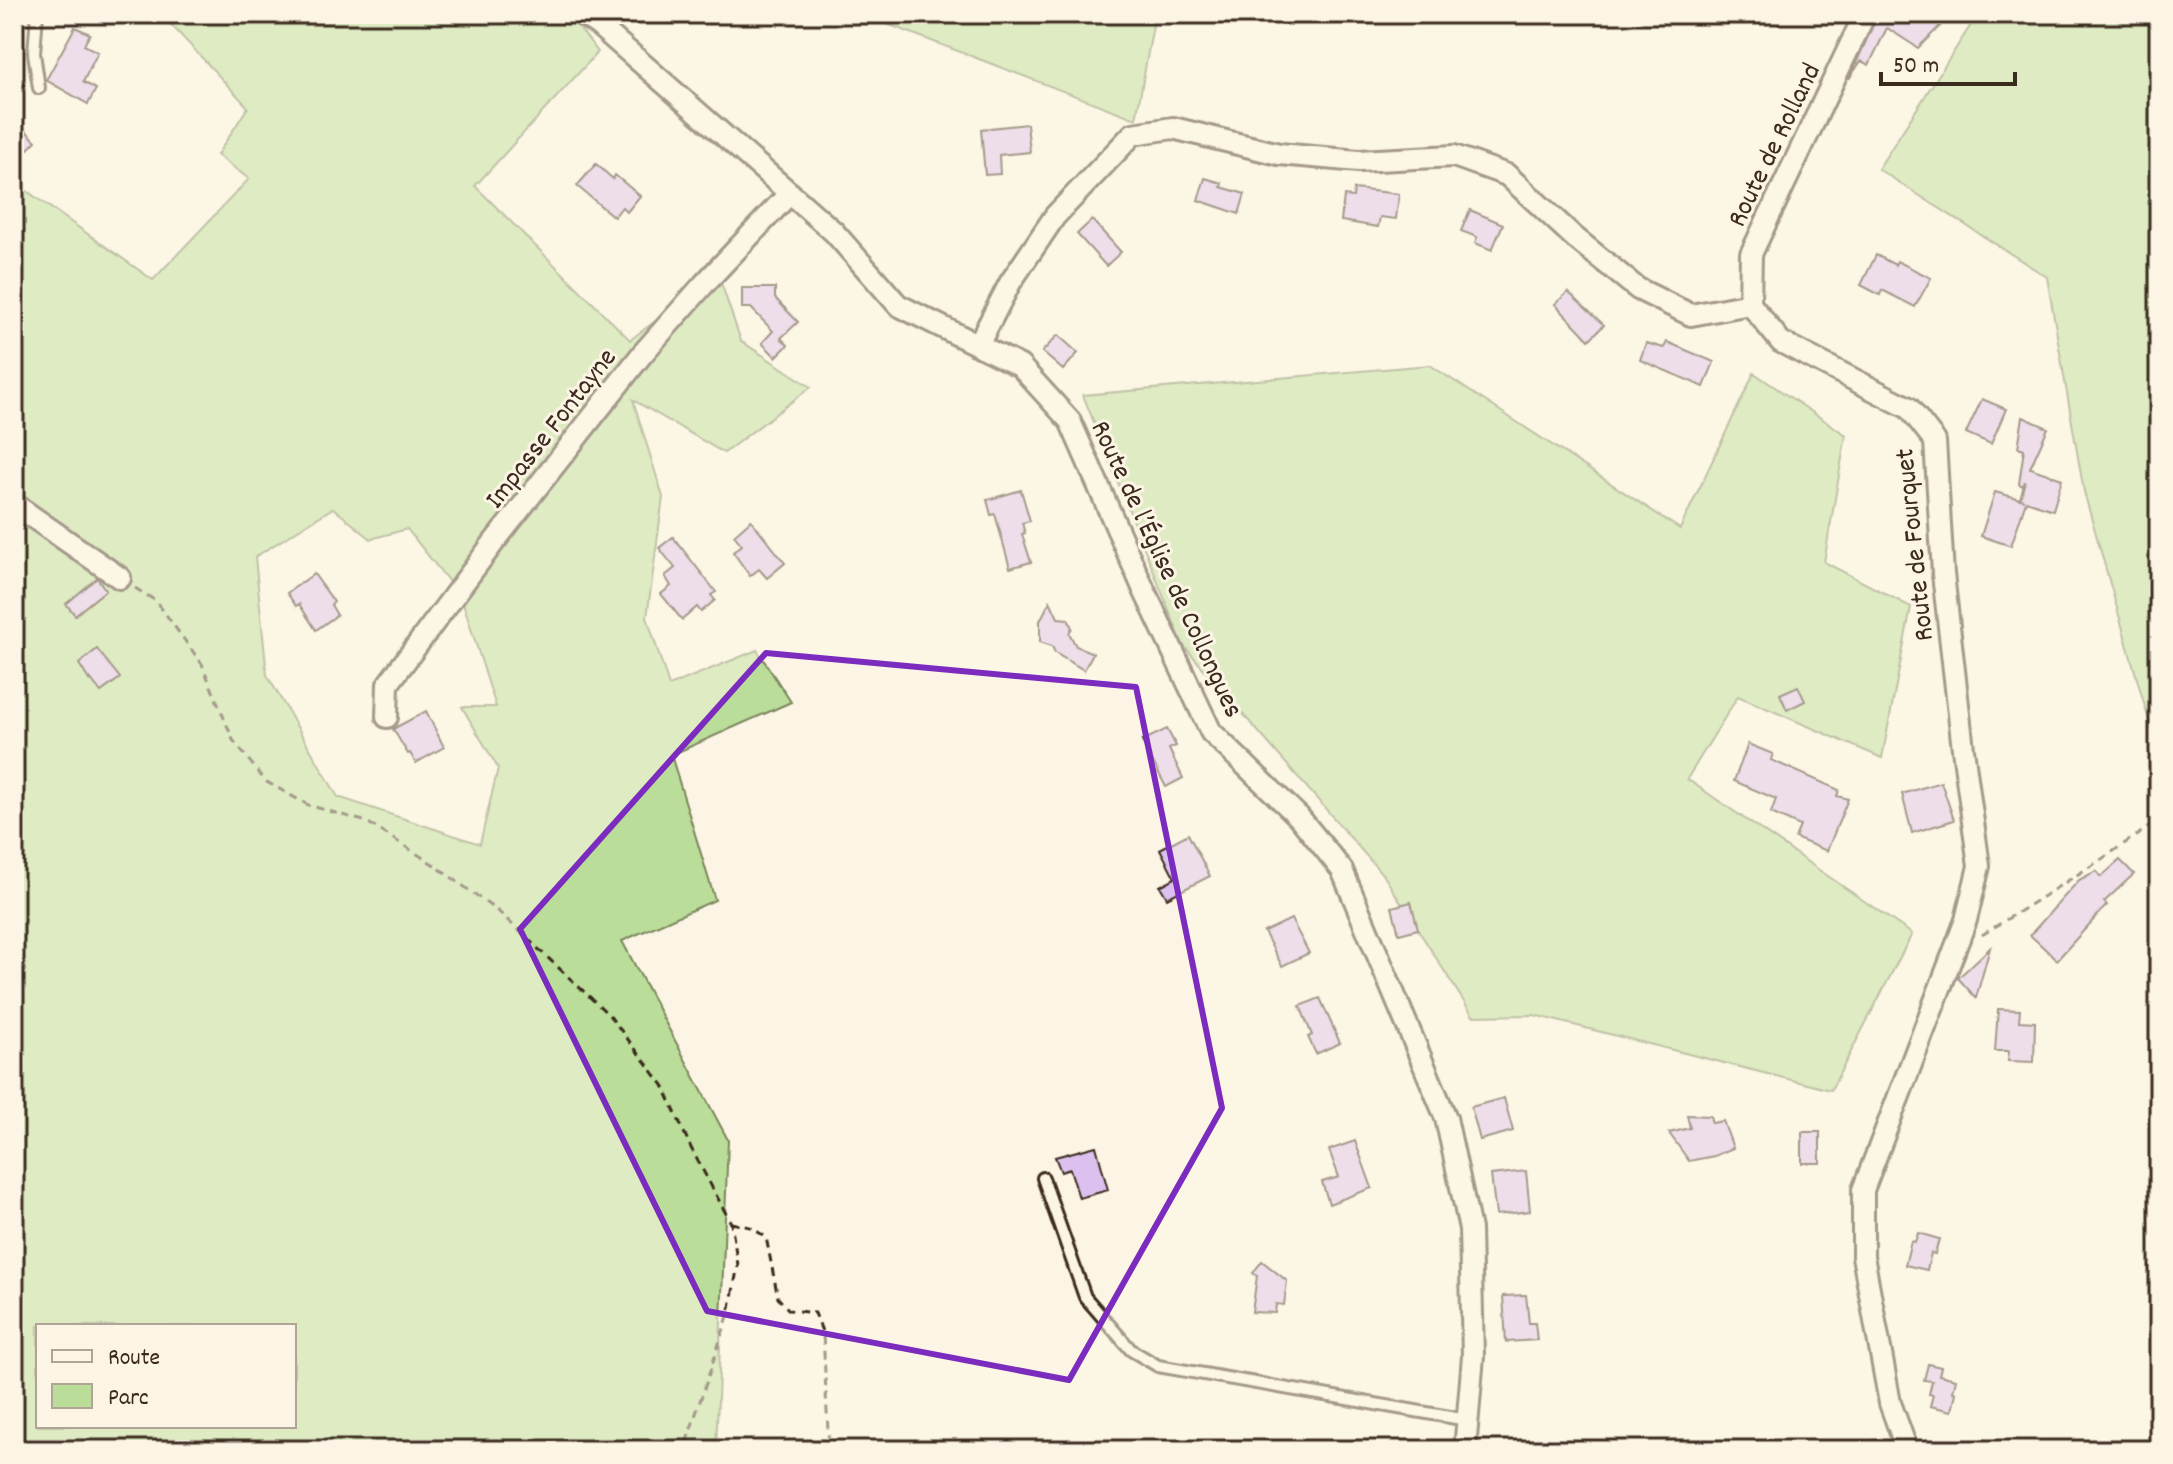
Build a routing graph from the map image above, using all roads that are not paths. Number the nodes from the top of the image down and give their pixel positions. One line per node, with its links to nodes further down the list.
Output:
1 (37, 14): 4 (lane)
2 (581, 14): 5 (street, Route de l’Église de Collongues)
3 (1865, 14): 6 (street, Route de Rolland)
4 (39, 88)
5 (790, 193): 7 (street, Route de l’Église de Collongues); 10 (street, Impasse Fontayne)
6 (1750, 304): 7 (street); 13 (street, Route de Fourquet)
7 (978, 345): 12 (street, Route de l’Église de Collongues)
8 (14, 504): 9 (street)
9 (120, 578)
10 (387, 717)
11 (1043, 1178): 12 (lane)
12 (1467, 1420): 14 (street, Route de l’Église de Collongues)
13 (1904, 1442)
14 (1465, 1450)

